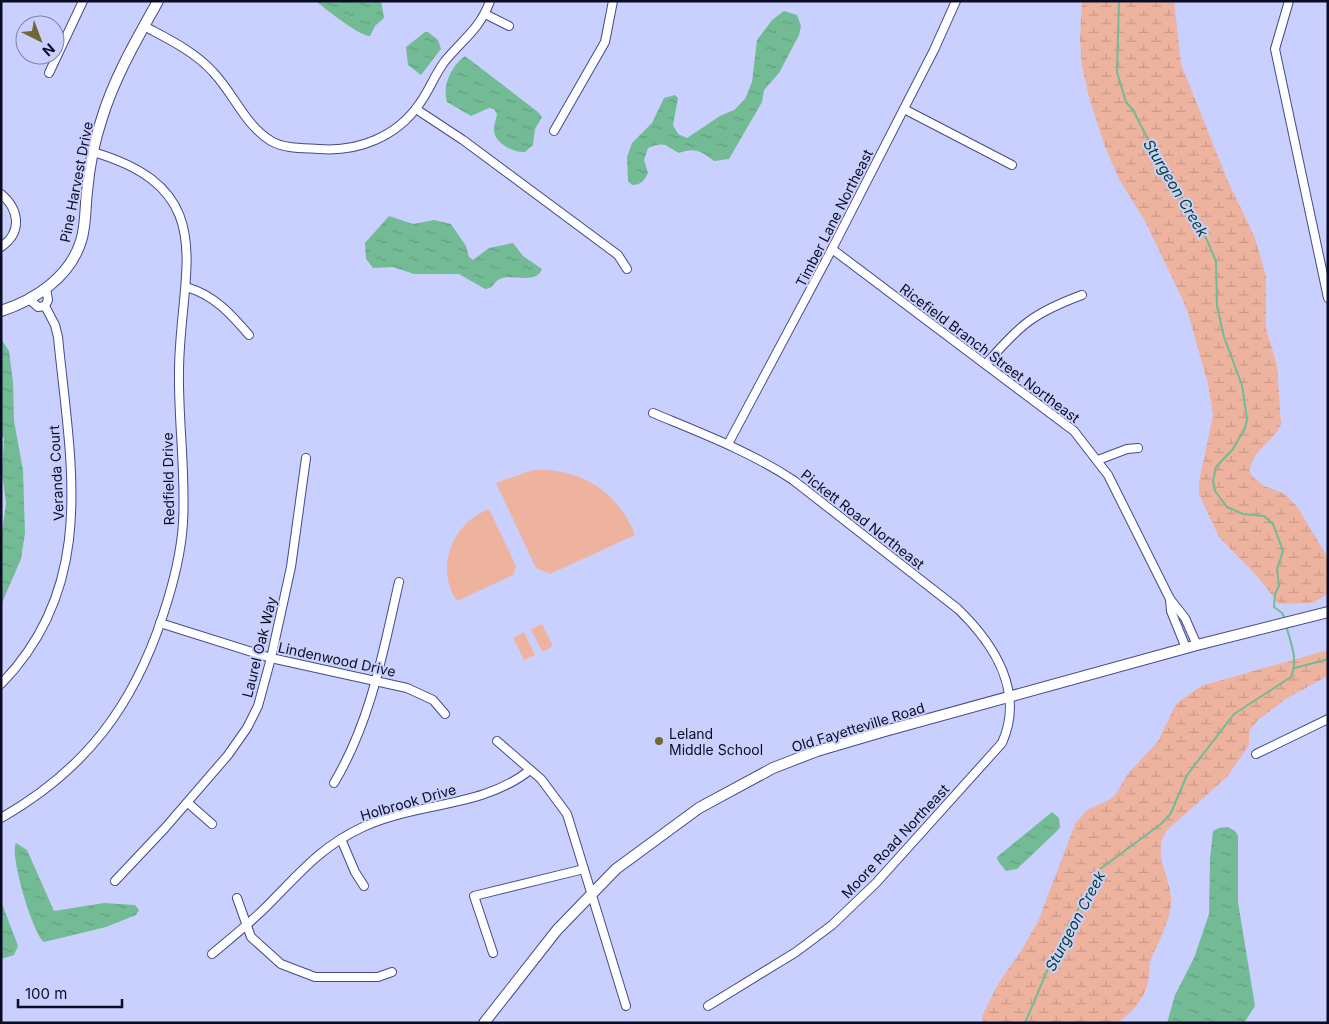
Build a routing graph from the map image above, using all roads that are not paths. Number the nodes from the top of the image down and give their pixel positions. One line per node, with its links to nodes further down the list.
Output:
1 (83, 1): 10 (street)
2 (158, 1): 8 (street, Pine Harvest Drive)
3 (490, 1): 7 (street)
4 (613, 1): 13 (street)
5 (956, 1): 12 (street, Timber Lane Northeast)
6 (1289, 1): 23 (street)
7 (485, 14): 9 (street); 11 (street)
8 (144, 26): 11 (street); 14 (street, Pine Harvest Drive)
9 (509, 26)
10 (49, 73)
11 (416, 109): 19 (street)
12 (904, 109): 15 (street); 18 (street, Timber Lane Northeast)
13 (554, 131)
14 (93, 152): 20 (street, Redfield Drive); 21 (street, Pine Harvest Drive)
15 (1012, 165)
16 (1, 194): 17 (street)
17 (1, 247)
18 (832, 250): 28 (street, Ricefield Branch Street Northeast); 30 (street, Timber Lane Northeast)
19 (627, 269)
20 (186, 287): 27 (street); 37 (street, Redfield Drive)
21 (46, 288): 24 (street, Pine Harvest Drive); 25 (street)
22 (1082, 295): 28 (street)
23 (1328, 298)
24 (29, 299): 25 (street); 26 (street, Pine Harvest Drive)
25 (44, 306): 42 (street, Veranda Court)
26 (1, 311)
27 (248, 335)
28 (986, 364): 33 (street, Ricefield Branch Street Northeast)
29 (653, 412): 30 (street, Pickett Road Northeast)
30 (728, 444): 43 (street, Pickett Road Northeast)
31 (1138, 448): 33 (street)
32 (306, 458): 40 (street, Laurel Oak Way)
33 (1098, 460): 35 (street, Ricefield Branch Street Northeast)
34 (399, 582): 41 (street)
35 (1170, 599): 38 (street, Ricefield Branch Street Northeast); 39 (street, Ricefield Branch Street Northeast)
36 (1328, 612): 38 (street, Old Fayetteville Road)
37 (160, 623): 40 (street, Lindenwood Drive); 51 (street, Redfield Drive)
38 (1197, 645): 39 (street, Old Fayetteville Road)
39 (1186, 648): 43 (street, Old Fayetteville Road)
40 (272, 658): 41 (street, Lindenwood Drive); 50 (street, Laurel Oak Way)
41 (377, 680): 44 (street, Lindenwood Drive); 49 (street)
42 (1, 684)
43 (1009, 697): 57 (street, Old Fayetteville Road); 64 (street, Moore Road Northeast)
44 (445, 714)
45 (1328, 718): 47 (street)
46 (497, 741): 48 (street)
47 (1256, 754)
48 (530, 770): 53 (street, Holbrook Drive); 54 (street)
49 (334, 783)
50 (188, 803): 52 (street); 55 (street, Laurel Oak Way)
51 (1, 818)
52 (212, 824)
53 (341, 839): 56 (street); 59 (street, Holbrook Drive)
54 (584, 869): 57 (street); 60 (street)
55 (115, 881)
56 (364, 886)
57 (592, 893): 63 (street); 65 (street, Old Fayetteville Road)
58 (237, 898): 59 (street)
59 (246, 926): 61 (street, Holbrook Drive); 62 (street)
60 (492, 953)
61 (212, 954)
62 (392, 972)
63 (626, 1006)
64 (708, 1006)
65 (484, 1023)

